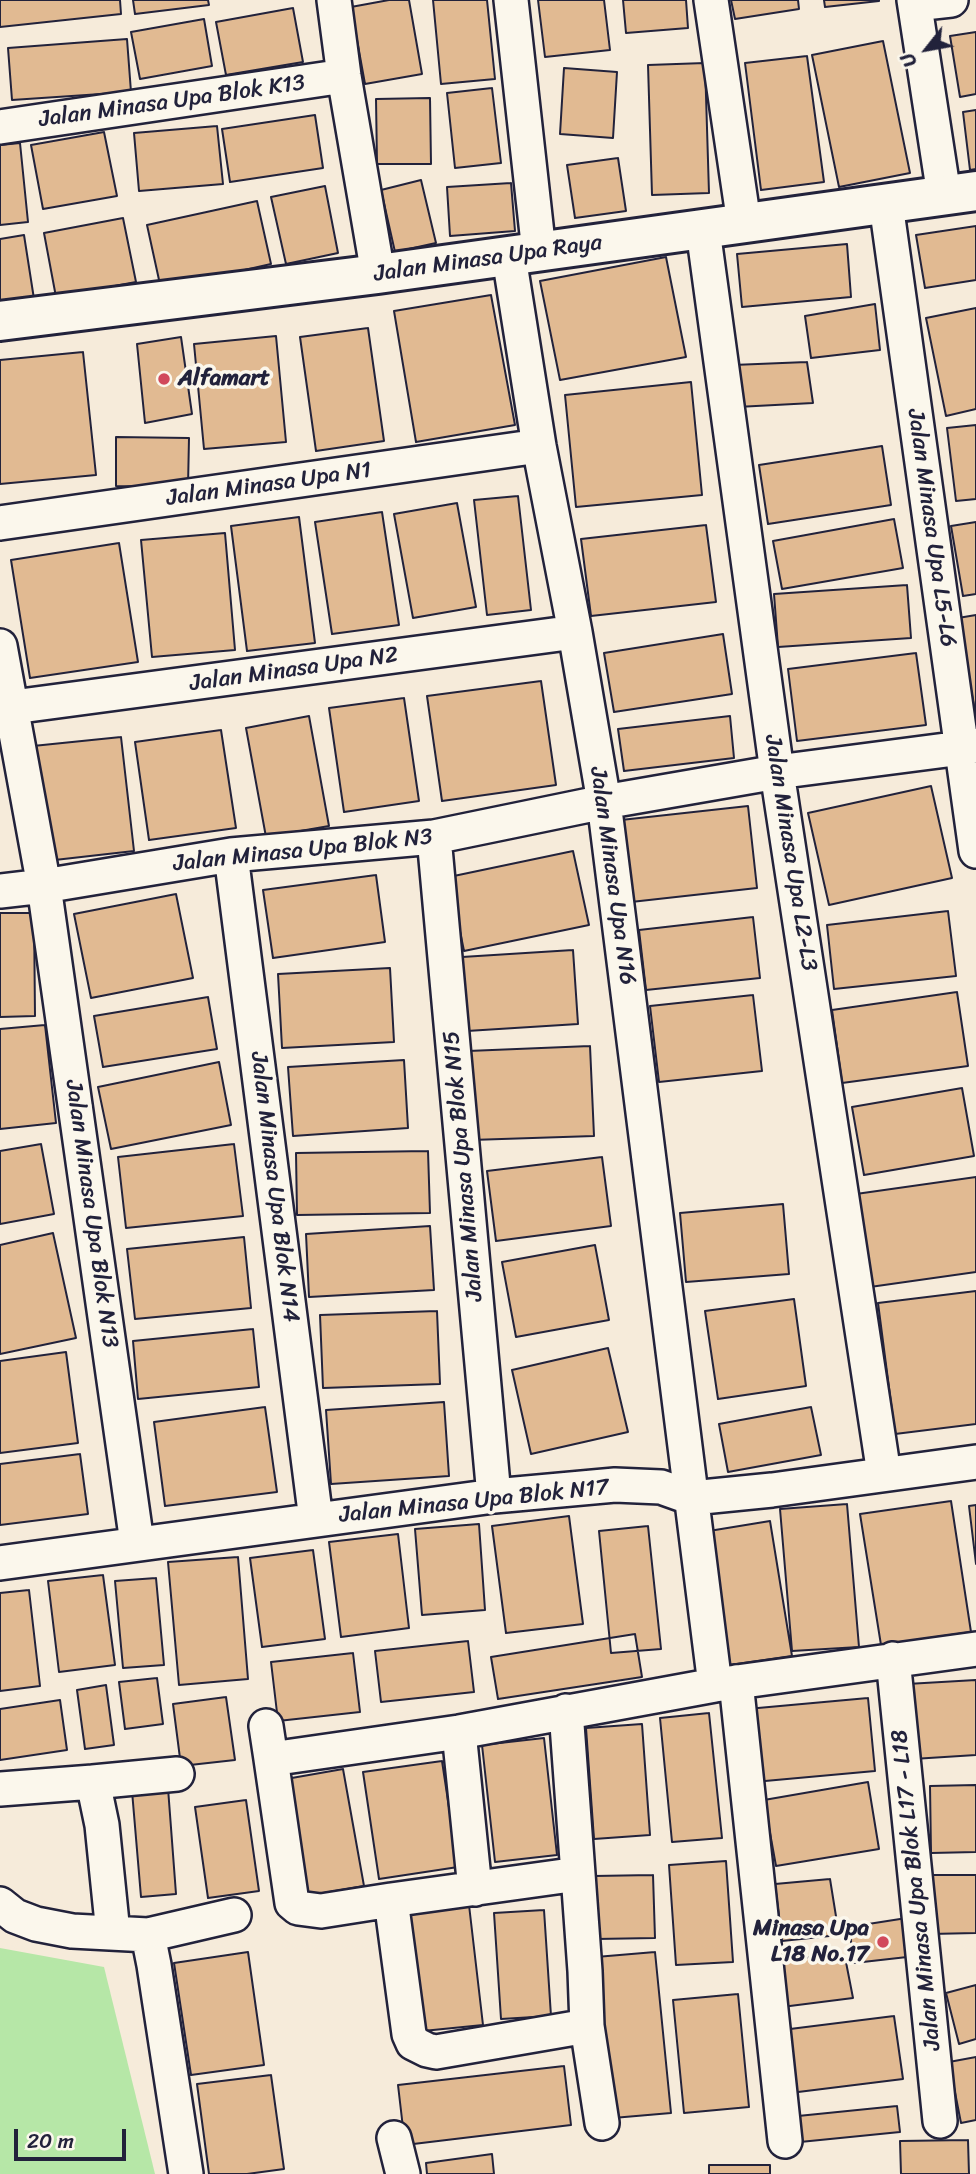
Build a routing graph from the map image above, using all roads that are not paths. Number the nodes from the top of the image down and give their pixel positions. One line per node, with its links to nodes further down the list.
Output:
1 (334, 0): 6 (street)
2 (510, 0): 12 (street, Jalan Minasa Upa N16)
3 (711, 0): 10 (street)
4 (951, 0): 5 (street)
5 (914, 2): 8 (street)
6 (344, 76): 7 (street, Jalan Minasa Upa Blok K13); 13 (street)
7 (0, 127)
8 (960, 193): 9 (street, Jalan Minasa Upa Raya)
9 (886, 204): 10 (street, Jalan Minasa Upa Raya); 20 (street, Jalan Minasa Upa L5-L6)
10 (744, 223): 11 (street, Jalan Minasa Upa Raya)
11 (703, 230): 12 (street, Jalan Minasa Upa Raya); 21 (street, Jalan Minasa Upa L2-L3)
12 (524, 254): 13 (street, Jalan Minasa Upa Raya); 15 (street, Jalan Minasa Upa N16)
13 (378, 274): 14 (street, Jalan Minasa Upa Raya)
14 (0, 321)
15 (539, 446): 16 (street, Jalan Minasa Upa N1); 17 (street, Jalan Minasa Upa N16)
16 (0, 523)
17 (575, 632): 19 (street, Jalan Minasa Upa N2); 22 (street, Jalan Minasa Upa N16)
18 (0, 646): 19 (street)
19 (13, 707): 26 (street)
20 (969, 747): 21 (street, Jalan Minasa Upa Blok N3); 24 (street, Jalan Minasa Upa L5-L6)
21 (777, 772): 22 (street, Jalan Minasa Upa Blok N3); 29 (street, Jalan Minasa Upa L2-L3)
22 (604, 802): 23 (street, Jalan Minasa Upa Blok N3); 31 (street, Jalan Minasa Upa N16)
23 (434, 837): 25 (street, Jalan Minasa Upa Blok N3); 30 (street, Jalan Minasa Upa Blok N15)
24 (976, 851)
25 (231, 855): 26 (street, Jalan Minasa Upa Blok N3); 32 (street, Jalan Minasa Upa Blok N14)
26 (44, 886): 27 (street, Jalan Minasa Upa Blok N3); 33 (street, Jalan Minasa Upa Blok N13)
27 (0, 891)
28 (976, 1462): 29 (street, Jalan Minasa Upa Blok N17)
29 (884, 1474): 31 (street, Jalan Minasa Upa Blok N17)
30 (494, 1496): 31 (street, Jalan Minasa Upa Blok N17); 32 (street, Jalan Minasa Upa Blok N17)
31 (692, 1498): 37 (street, Jalan Minasa Upa N16)
32 (316, 1520): 33 (street, Jalan Minasa Upa Blok N17)
33 (137, 1543): 34 (street, Jalan Minasa Upa Blok N17)
34 (0, 1563)
35 (976, 1649): 36 (street)
36 (893, 1659): 37 (street); 53 (street, Jalan Minasa Upa Blok L17 - L18)
37 (726, 1684): 38 (street); 56 (street, Jalan Minasa Upa N16)
38 (566, 1711): 40 (street); 45 (street)
39 (266, 1726): 41 (street)
40 (459, 1732): 41 (street); 46 (street)
41 (271, 1759): 47 (street)
42 (177, 1774): 43 (street)
43 (93, 1782): 44 (street); 50 (street)
44 (0, 1789)
45 (578, 1874): 46 (street); 52 (street)
46 (475, 1889): 47 (street)
47 (391, 1900): 52 (street)
48 (0, 1904): 50 (street)
49 (234, 1915): 51 (street)
50 (113, 1933): 51 (street)
51 (148, 1935): 57 (street)
52 (587, 2026): 54 (street)
53 (940, 2121)
54 (601, 2123)
55 (394, 2138): 58 (street)
56 (785, 2141)
57 (186, 2174)
58 (403, 2174)

